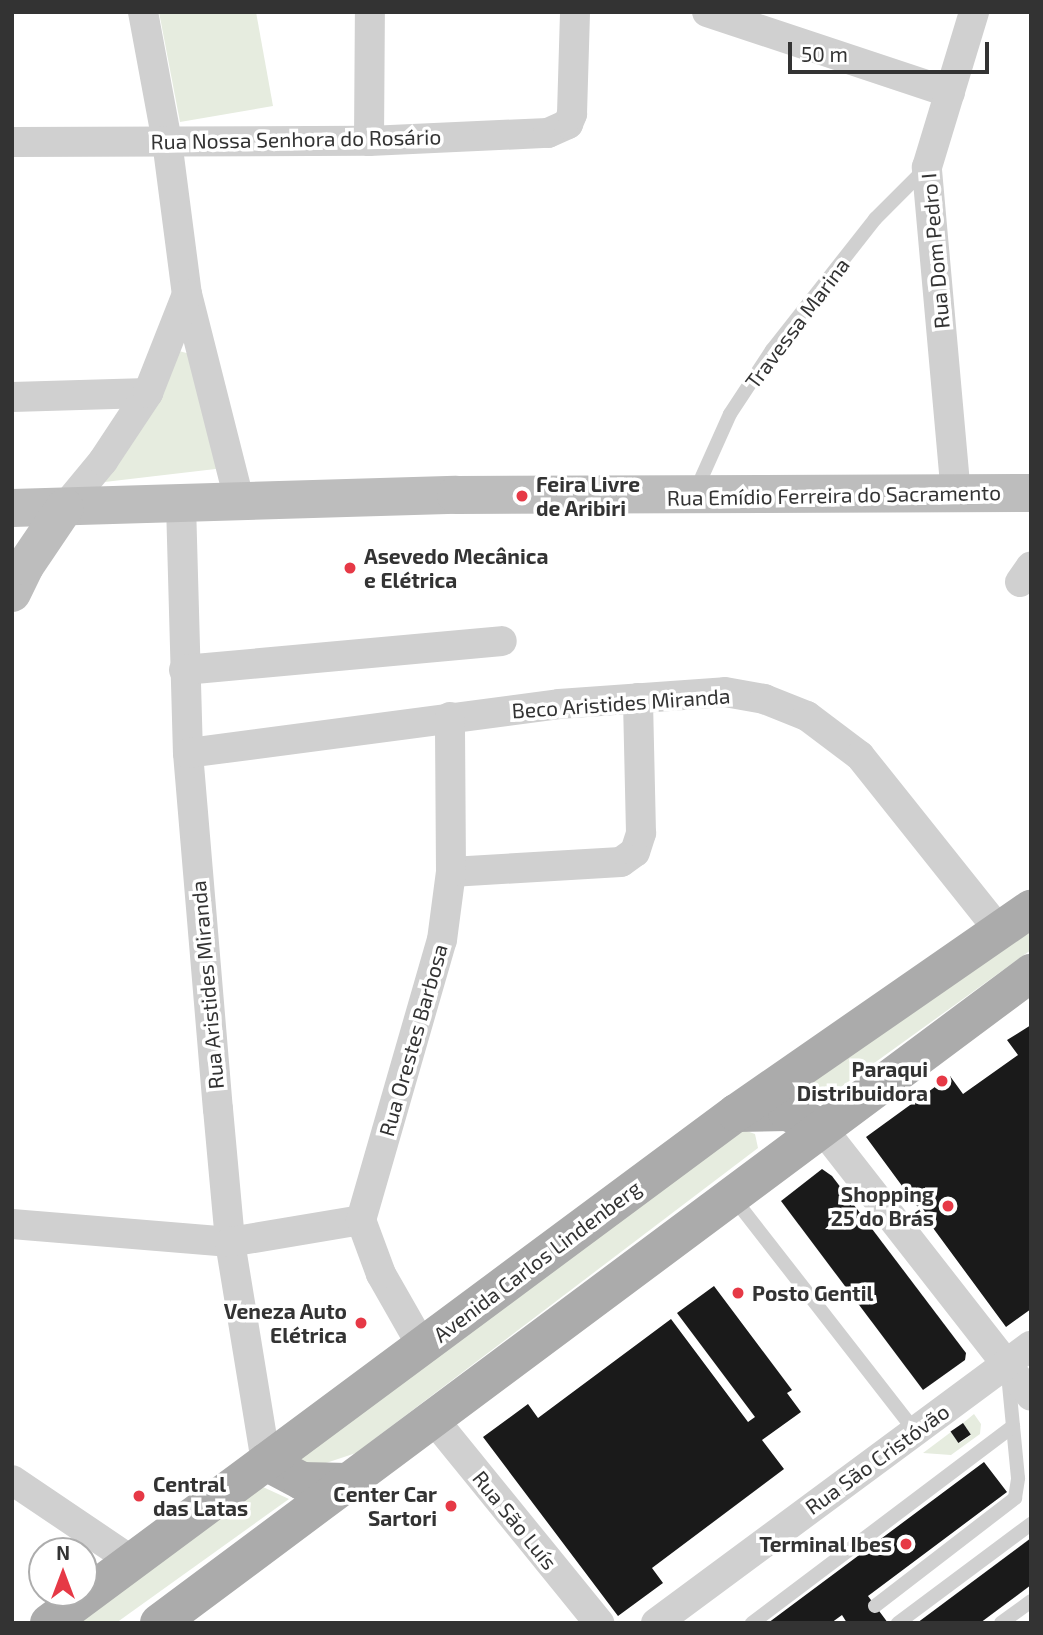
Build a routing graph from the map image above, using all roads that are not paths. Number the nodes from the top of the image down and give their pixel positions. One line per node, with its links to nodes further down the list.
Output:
1 (143, 12): 7 (street)
2 (370, 12): 8 (street)
3 (575, 12): 8 (street, Rua Nossa Senhora do Rosário)
4 (707, 12): 6 (street)
5 (974, 12): 6 (street, Rua Dom Pedro I)
6 (950, 93): 10 (street, Rua Dom Pedro I)
7 (167, 141): 8 (street, Rua Nossa Senhora do Rosário); 9 (street, Rua Nossa Senhora do Rosário); 11 (street)
8 (369, 141)
9 (12, 142)
10 (927, 166): 17 (street, Rua Dom Pedro I); 18 (lane, Travessa Marina)
11 (187, 294): 12 (street); 13 (street)
12 (165, 354): 13 (street); 14 (street)
13 (205, 356): 19 (street)
14 (148, 393): 15 (street); 21 (street)
15 (12, 397)
16 (1031, 493): 17 (street, Rua Emídio Ferreira do Sacramento)
17 (956, 495): 18 (street, Rua Emídio Ferreira do Sacramento)
18 (692, 497): 19 (street, Rua Emídio Ferreira do Sacramento)
19 (240, 503): 20 (street, Rua Emídio Ferreira do Sacramento)
20 (181, 504): 21 (street, Rua Emídio Ferreira do Sacramento); 25 (street, Rua Aristides Miranda)
21 (65, 507): 22 (street, Rua Emídio Ferreira do Sacramento); 23 (street)
22 (12, 508)
23 (12, 593)
24 (502, 642): 25 (street)
25 (184, 670): 28 (street, Rua Aristides Miranda)
26 (638, 698): 27 (street, Beco Aristides Miranda); 29 (street); 31 (street, Beco Aristides Miranda)
27 (450, 717): 28 (street, Beco Aristides Miranda); 29 (street, Rua Orestes Barbosa)
28 (188, 753): 38 (street, Rua Aristides Miranda)
29 (451, 872): 36 (street, Rua Orestes Barbosa)
30 (1031, 909): 31 (main road, Avenida Carlos Lindenberg)
31 (999, 930): 33 (main road, Avenida Carlos Lindenberg)
32 (1031, 973): 34 (main road)
33 (736, 1113): 34 (main road); 39 (main road, Avenida Carlos Lindenberg)
34 (821, 1127): 35 (main road); 41 (street)
35 (732, 1195): 43 (main road); 45 (lane)
36 (361, 1220): 38 (street); 39 (street)
37 (12, 1224): 38 (street)
38 (230, 1242): 46 (street, Rua Aristides Miranda)
39 (422, 1346): 46 (main road, Avenida Carlos Lindenberg)
40 (1031, 1346): 41 (street, Rua São Cristóvão)
41 (1007, 1363): 42 (street); 44 (lane); 45 (street, Rua São Cristóvão)
42 (1031, 1396)
43 (431, 1416): 48 (main road); 56 (street, Rua São Luís)
44 (1013, 1426): 52 (lane); 58 (lane)
45 (915, 1431): 57 (street, Rua São Cristóvão)
46 (266, 1462): 48 (main road); 50 (main road, Avenida Carlos Lindenberg)
47 (12, 1480): 50 (street)
48 (348, 1482): 53 (main road)
49 (1031, 1524): 54 (lane)
50 (132, 1561): 55 (main road, Avenida Carlos Lindenberg)
51 (1031, 1601): 59 (lane)
52 (875, 1606)
53 (177, 1618)
54 (899, 1622)
55 (49, 1623)
56 (599, 1623)
57 (656, 1623)
58 (752, 1623)
59 (1001, 1623)

